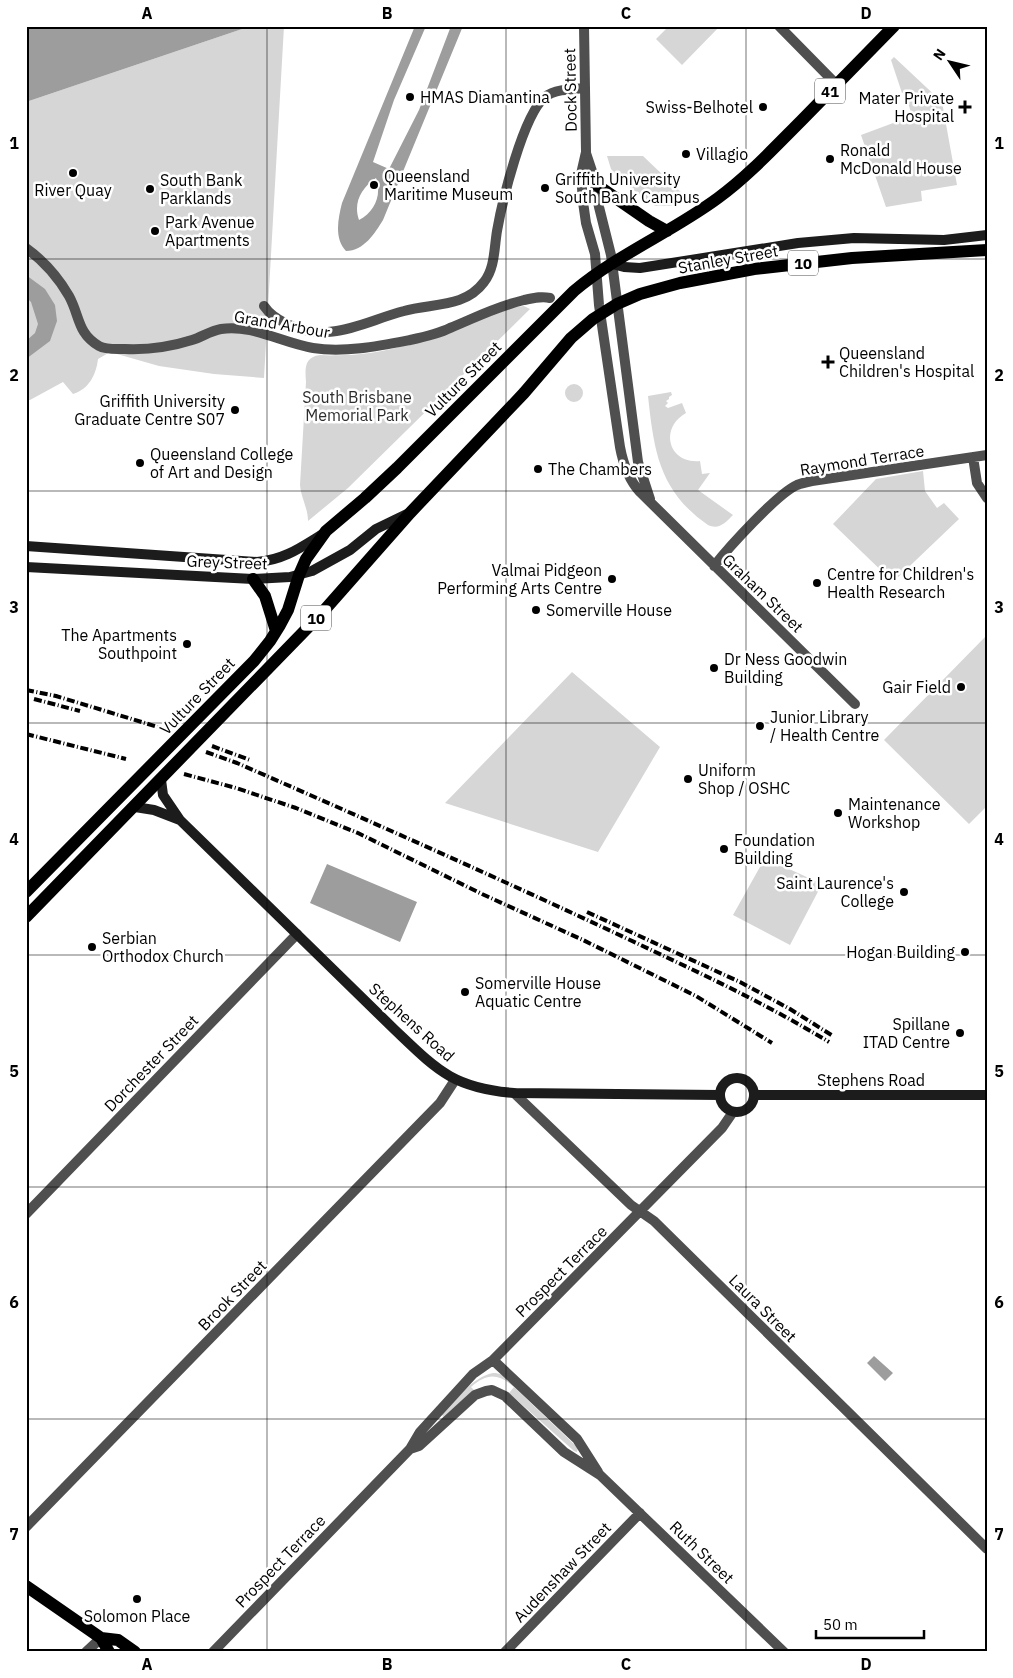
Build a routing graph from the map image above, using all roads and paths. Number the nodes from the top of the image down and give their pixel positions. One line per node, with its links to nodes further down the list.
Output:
1 (584, 26): 5 (street, Dock Street)
2 (779, 26): 4 (street)
3 (894, 26): 4 (main road, Vulture Street / 41)
4 (836, 84): 8 (main road, Vulture Street / 41)
5 (585, 88): 6 (street, Dock Street); 16 (street)
6 (586, 152): 7 (street, Dock Street); 13 (street, Dock Street)
7 (594, 183): 8 (main road); 12 (street, Dock Street)
8 (667, 231): 12 (main road, Vulture Street / 41)
9 (987, 236): 12 (street, Stanley Street / 10)
10 (26, 248): 14 (street, Grand Arbour)
11 (987, 250): 15 (main road, Stanley Street / 10)
12 (612, 264): 13 (main road, Vulture Street / 10); 15 (street, Dock Street)
13 (597, 273): 17 (street, Dock Street); 23 (main road, Vulture Street / 10)
14 (550, 298)
15 (617, 304): 17 (main road, Stanley Street / 10); 21 (street, Graham Street)
16 (264, 306)
17 (600, 314): 21 (street, Graham Street); 22 (main road, Vulture Street / 10)
18 (987, 455): 19 (street, Raymond Terrace)
19 (973, 457): 20 (street); 25 (street, Raymond Terrace)
20 (987, 498)
21 (651, 503): 25 (street, Graham Street)
22 (410, 513): 27 (street, Grey Street); 31 (main road, Vulture Street / 10)
23 (322, 535): 24 (street, Grey Street); 27 (main road, Vulture Street / 10)
24 (26, 546)
25 (714, 566): 30 (street, Graham Street)
26 (26, 567): 28 (street, Grey Street)
27 (299, 575): 28 (street, Grey Street); 29 (main road, Vulture Street / 10)
28 (253, 579): 29 (main road)
29 (276, 631): 34 (main road, Vulture Street / 10)
30 (855, 704)
31 (158, 786): 32 (main road, Vulture Street / 10); 33 (street, Stephens Road)
32 (135, 807): 33 (street, Stephens Road); 35 (main road, Vulture Street / 10)
33 (180, 820): 36 (street, Stephens Road)
34 (26, 892)
35 (26, 917)
36 (297, 934): 37 (street, Stephens Road); 44 (street, Dorchester Street)
37 (455, 1080): 38 (street, Stephens Road); 50 (street, Brook Street)
38 (514, 1093): 39 (street, Stephens Road); 43 (street, Laura Street)
39 (720, 1095): 40 (street); 42 (street)
40 (755, 1095): 41 (street, Stephens Road); 42 (street)
41 (987, 1096)
42 (734, 1112): 43 (street, Prospect Terrace)
43 (640, 1211): 45 (street, Prospect Terrace); 51 (street, Laura Street)
44 (26, 1214)
45 (493, 1360): 47 (street, Prospect Terrace); 48 (street, Ruth Street)
46 (492, 1390): 47 (street, Prospect Terrace); 48 (street, Ruth Street)
47 (410, 1449): 57 (street, Prospect Terrace)
48 (600, 1475): 49 (street, Ruth Street)
49 (640, 1513): 58 (street, Audenshaw Street); 59 (street, Ruth Street)
50 (26, 1527)
51 (987, 1549)
52 (26, 1586): 53 (main road)
53 (101, 1638): 54 (street); 55 (main road); 56 (main road)
54 (86, 1652)
55 (109, 1652)
56 (135, 1652)
57 (213, 1652)
58 (505, 1652)
59 (784, 1652)

